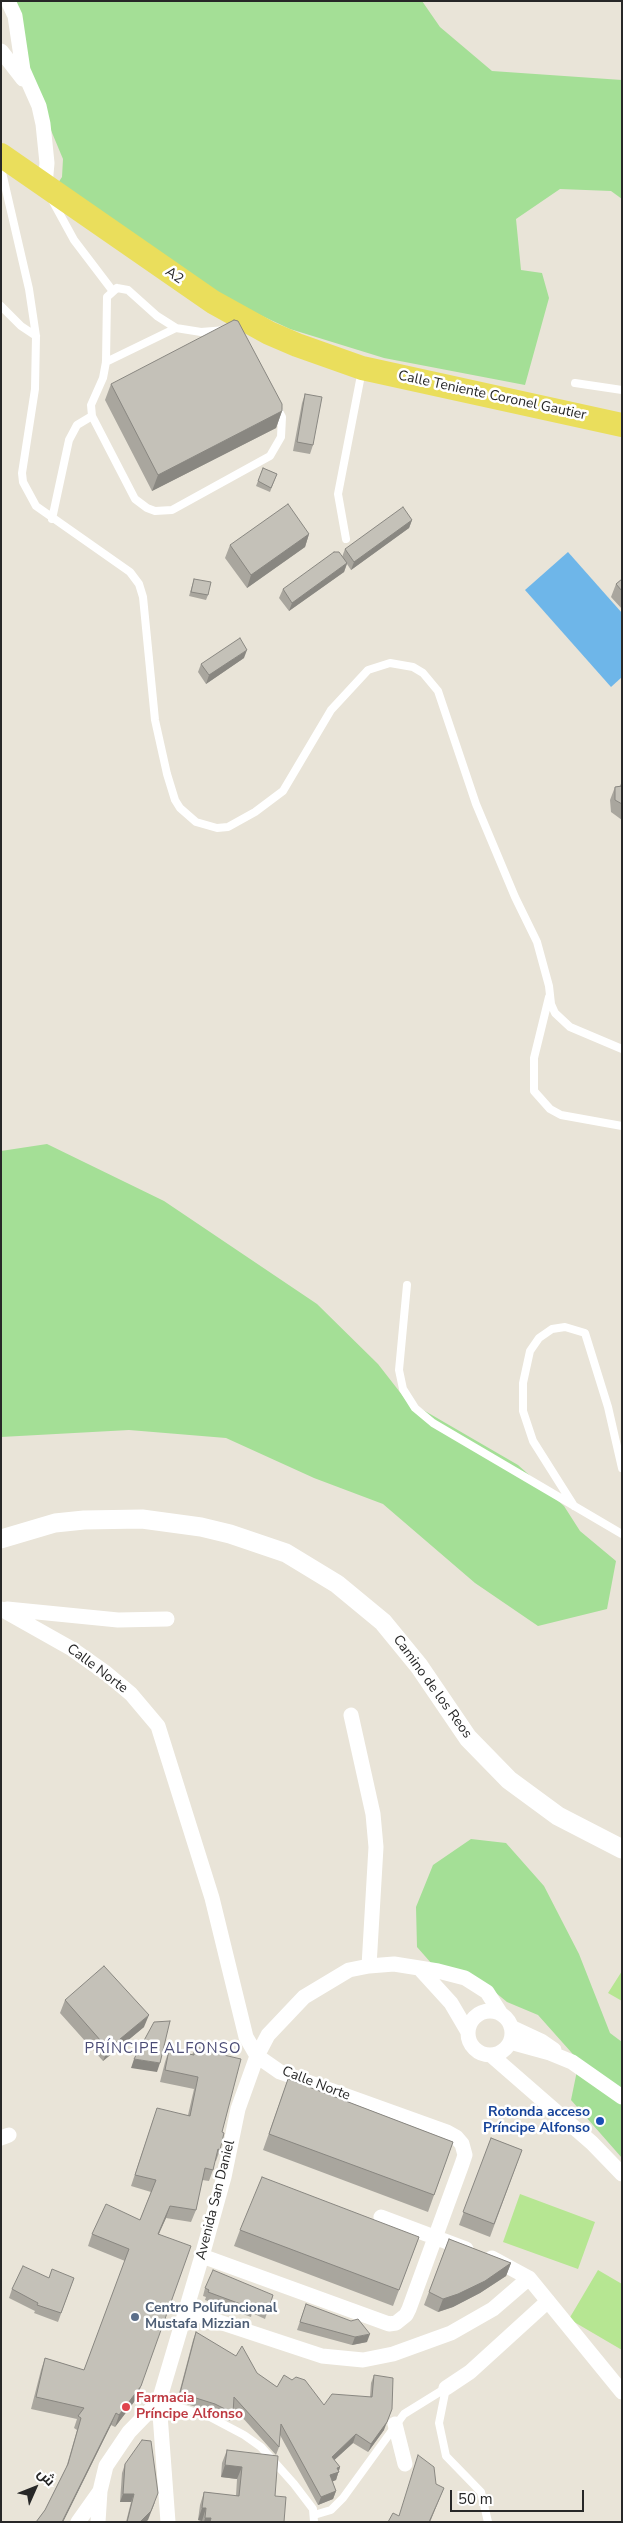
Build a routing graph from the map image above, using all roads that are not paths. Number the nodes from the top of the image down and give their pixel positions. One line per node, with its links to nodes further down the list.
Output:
1 (8, 1): 3 (street)
2 (1, 51): 3 (street)
3 (30, 89): 6 (street)
4 (1, 155): 6 (main road, A2)
5 (1, 168): 10 (lane)
6 (45, 185): 7 (lane); 12 (main road, A2)
7 (112, 290): 9 (lane); 11 (lane)
8 (1, 306): 10 (lane)
9 (176, 328): 11 (lane); 15 (lane)
10 (36, 336): 17 (lane)
11 (106, 362): 15 (lane)
12 (362, 368): 16 (main road, Calle Teniente Coronel Gautier); 18 (lane)
13 (575, 383): 14 (lane)
14 (622, 390)
15 (92, 416): 17 (lane)
16 (622, 424)
17 (52, 519): 19 (lane)
18 (346, 539)
19 (549, 995): 20 (lane); 21 (lane)
20 (622, 1049)
21 (622, 1126)
22 (407, 1285): 24 (lane)
23 (622, 1468): 24 (lane)
24 (574, 1506): 25 (lane)
25 (622, 1534)
26 (1, 1539): 30 (street, Camino de los Reos)
27 (1, 1608): 28 (street); 38 (street, Calle Norte)
28 (167, 1620)
29 (351, 1715): 31 (street)
30 (622, 1849)
31 (368, 1966): 32 (street, Avenida San Daniel); 38 (street, Avenida San Daniel)
32 (420, 1969): 33 (street, Avenida San Daniel); 35 (street)
33 (501, 2014): 34 (street); 35 (street)
34 (511, 2027): 36 (street); 39 (street)
35 (468, 2032): 37 (street)
36 (510, 2042): 37 (street); 39 (street)
37 (491, 2055): 41 (street)
38 (257, 2056): 43 (street, Calle Norte); 44 (street, Avenida San Daniel)
39 (572, 2062): 40 (street)
40 (622, 2097)
41 (622, 2174)
42 (381, 2217): 43 (street)
43 (434, 2237): 44 (street, Calle Norte); 45 (street)
44 (202, 2256): 47 (street, Avenida San Daniel)
45 (529, 2278): 46 (street); 47 (street)
46 (548, 2301): 48 (street); 49 (street)
47 (186, 2311): 50 (street, Avenida San Daniel)
48 (446, 2388): 51 (lane); 58 (lane)
49 (622, 2392)
50 (159, 2402): 53 (street, Avenida San Daniel); 54 (lane); 57 (street)
51 (395, 2424): 52 (street); 54 (lane)
52 (405, 2464)
53 (100, 2491): 55 (street); 56 (street, Avenida San Daniel)
54 (314, 2518)
55 (78, 2522)
56 (98, 2522)
57 (168, 2522)
58 (488, 2522)

